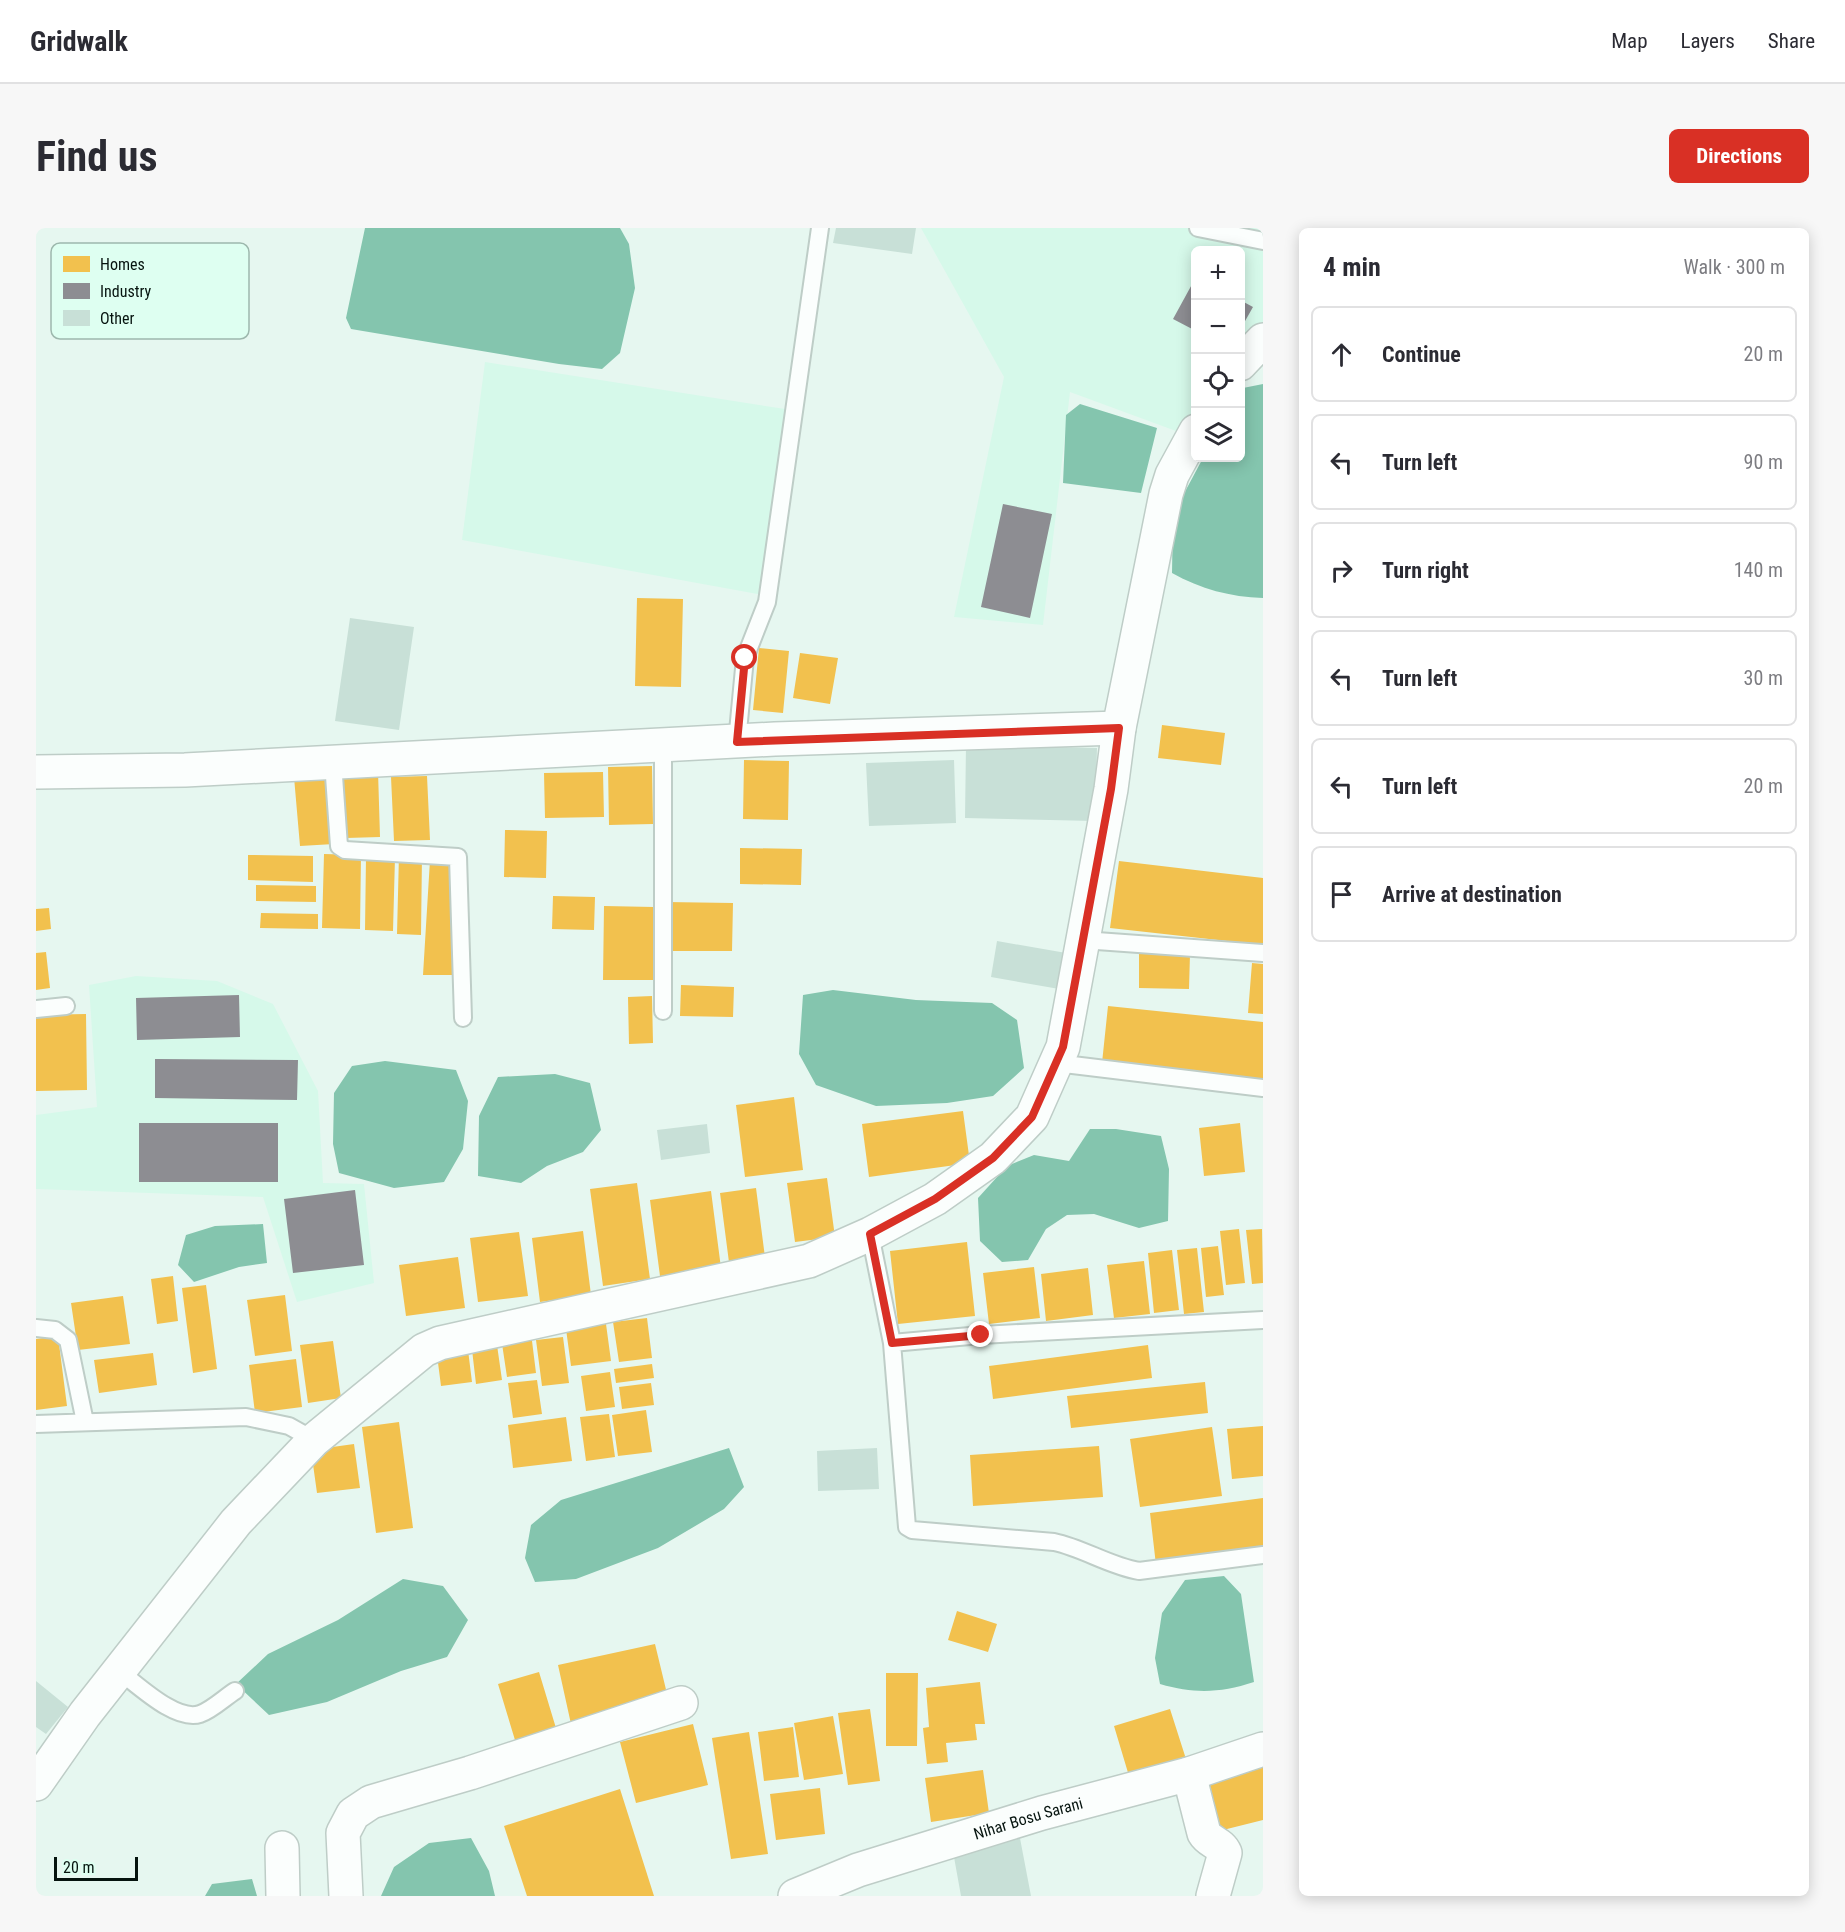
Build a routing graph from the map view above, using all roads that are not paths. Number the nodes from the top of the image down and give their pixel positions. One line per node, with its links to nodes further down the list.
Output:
1 (820, 228): 8 (lane)
2 (1197, 228): 3 (lane)
3 (1263, 241)
4 (1263, 340): 5 (street)
5 (1245, 359)
6 (1191, 440): 7 (street)
7 (1119, 728): 8 (street); 12 (street)
8 (737, 742): 9 (street)
9 (663, 745): 10 (street); 16 (lane)
10 (333, 762): 11 (street); 17 (lane)
11 (36, 772)
12 (1083, 940): 13 (lane); 18 (street)
13 (1263, 953)
14 (66, 1006): 15 (lane)
15 (36, 1009)
16 (663, 1011)
17 (463, 1018)
18 (1056, 1063): 19 (lane); 20 (street)
19 (1263, 1088)
20 (870, 1234): 23 (lane); 26 (street)
21 (1263, 1320): 23 (lane)
22 (36, 1328): 24 (lane)
23 (892, 1343): 27 (lane)
24 (85, 1422): 25 (lane); 26 (lane)
25 (36, 1424)
26 (314, 1440): 28 (street)
27 (1263, 1556)
28 (119, 1671): 29 (lane); 33 (street)
29 (235, 1691)
30 (681, 1703): 36 (street)
31 (1263, 1749): 32 (street, Nihar Bosu Sarani)
32 (1189, 1774): 37 (street, Nihar Bosu Sarani); 38 (street)
33 (36, 1784)
34 (282, 1848): 35 (street)
35 (283, 1896)
36 (346, 1896)
37 (795, 1896)
38 (1213, 1896)

